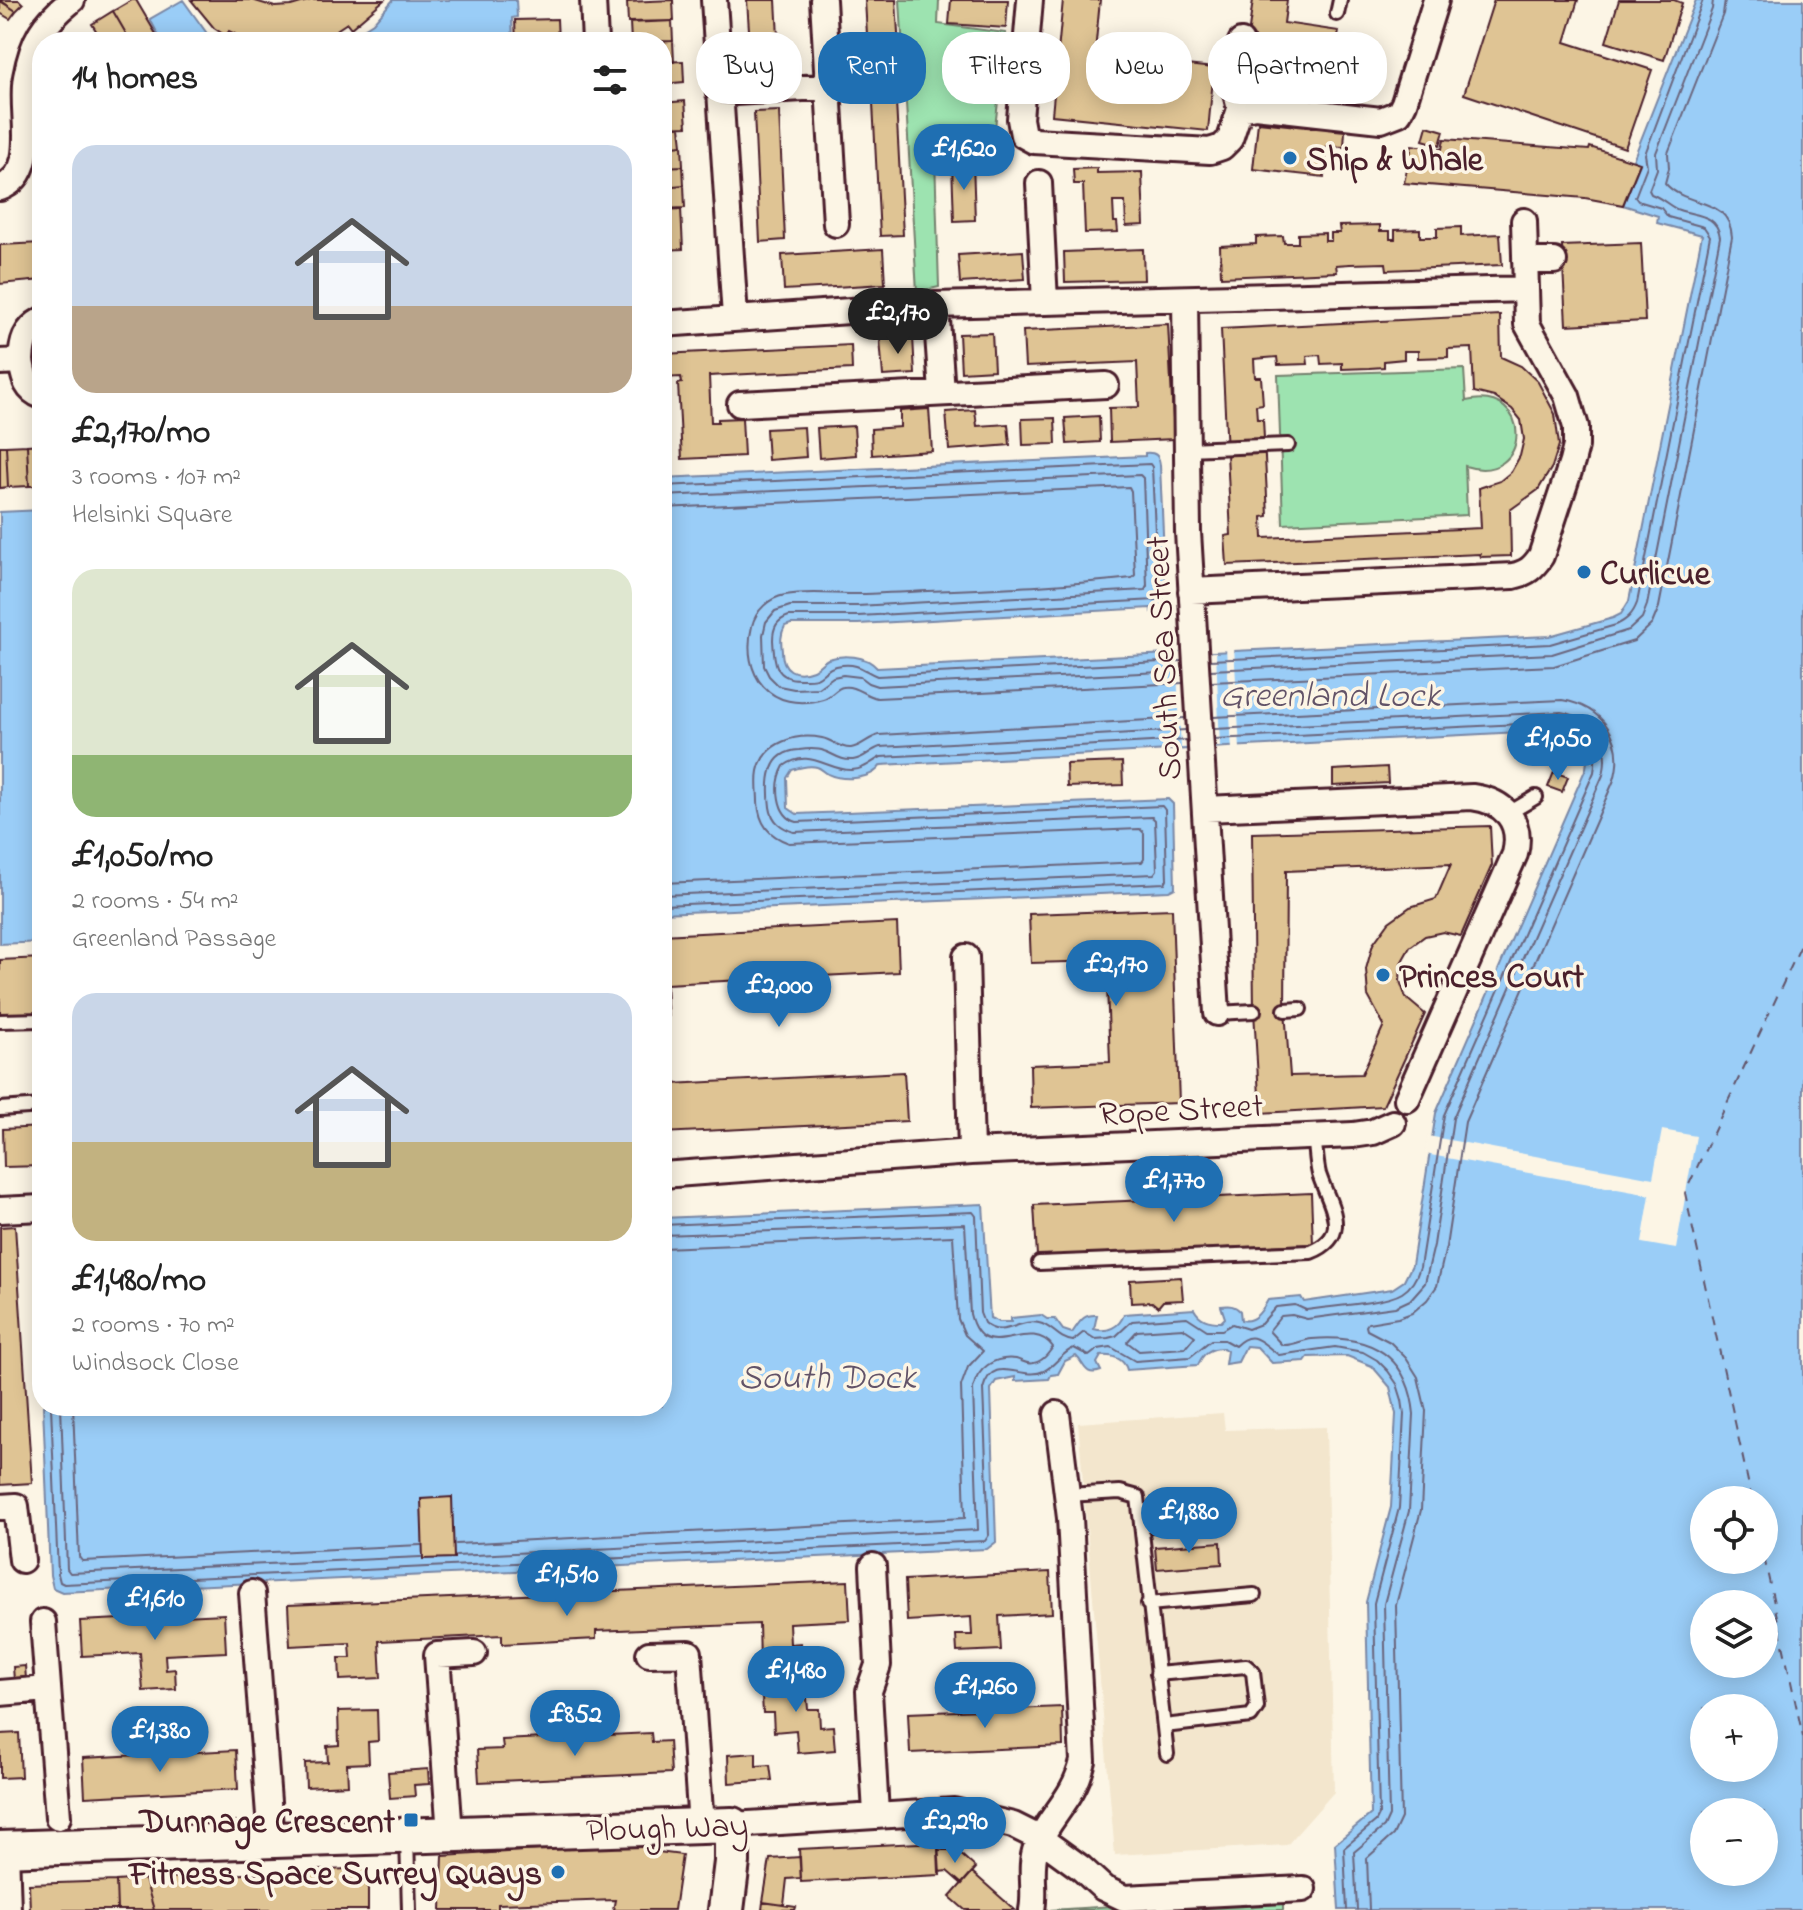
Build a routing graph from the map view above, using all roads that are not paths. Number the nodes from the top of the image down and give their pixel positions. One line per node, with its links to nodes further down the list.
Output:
1 (72, 0): 9 (street)
2 (593, 0): 10 (street)
3 (714, 0): 11 (street)
4 (823, 0): 12 (street)
5 (1030, 0): 17 (street)
6 (1340, 0): 8 (lane)
7 (1436, 0): 17 (street)
8 (1337, 14)
9 (42, 32)
10 (595, 32)
11 (716, 32)
12 (825, 32)
13 (32, 53): 19 (street)
14 (720, 104): 28 (street)
15 (829, 104): 21 (street)
16 (1239, 104): 17 (street)
17 (1240, 109)
18 (1039, 183): 26 (street)
19 (0, 188)
20 (1524, 221): 22 (street)
21 (836, 224)
22 (1525, 261): 23 (street); 24 (street)
23 (1554, 261)
24 (1526, 289): 25 (street); 38 (street)
25 (1185, 299): 26 (street); 37 (street, South Sea Street)
26 (1045, 302): 27 (street)
27 (936, 305): 28 (street); 34 (street)
28 (735, 317): 29 (street)
29 (672, 323)
30 (32, 327): 31 (street)
31 (11, 362): 33 (street)
32 (1106, 385): 34 (street)
33 (32, 390)
34 (942, 393): 35 (street)
35 (740, 404)
36 (1288, 445): 37 (lane)
37 (1187, 449): 38 (street, South Sea Street)
38 (1191, 591): 40 (street, South Sea Street)
39 (1536, 797): 41 (lane)
40 (1206, 809): 41 (street); 46 (street, South Sea Street)
41 (1509, 813): 49 (street)
42 (966, 957): 54 (street)
43 (1300, 1009): 44 (lane)
44 (1285, 1010)
45 (1254, 1011): 46 (lane)
46 (1217, 1013)
47 (32, 1020): 48 (lane)
48 (0, 1021)
49 (1407, 1099)
50 (32, 1107): 51 (lane)
51 (0, 1109)
52 (1393, 1123): 53 (street, Rope Street)
53 (1314, 1136): 54 (street, Rope Street); 58 (lane)
54 (971, 1152): 55 (street, Rope Street)
55 (672, 1174)
56 (32, 1208): 57 (street)
57 (0, 1210)
58 (1039, 1263)
59 (1057, 1414): 60 (street)
60 (1067, 1495): 63 (lane); 82 (street)
61 (0, 1507): 64 (street)
62 (1173, 1523): 63 (lane)
63 (1141, 1526): 68 (lane)
64 (22, 1560)
65 (873, 1566): 77 (street)
66 (252, 1593): 83 (street)
67 (1254, 1595): 68 (lane)
68 (1148, 1604): 72 (lane)
69 (43, 1622): 73 (street)
70 (474, 1653): 80 (street)
71 (649, 1654): 79 (street)
72 (1157, 1674): 75 (lane); 75 (lane)
73 (47, 1689): 74 (street); 78 (street)
74 (0, 1693)
75 (1164, 1726): 76 (lane)
76 (1167, 1754)
77 (876, 1814): 79 (street, Plough Way); 82 (street, Plough Way)
78 (58, 1817)
79 (716, 1826): 80 (main road, Plough Way); 88 (main road)
80 (450, 1834): 81 (main road, Plough Way)
81 (407, 1836): 83 (main road, Plough Way); 87 (lane)
82 (1041, 1839): 85 (street, Plough Way); 89 (street)
83 (271, 1841): 84 (main road, Plough Way)
84 (3, 1849): 86 (street)
85 (1303, 1889)
86 (8, 1910)
87 (409, 1910)
88 (726, 1910)
89 (1032, 1910)

